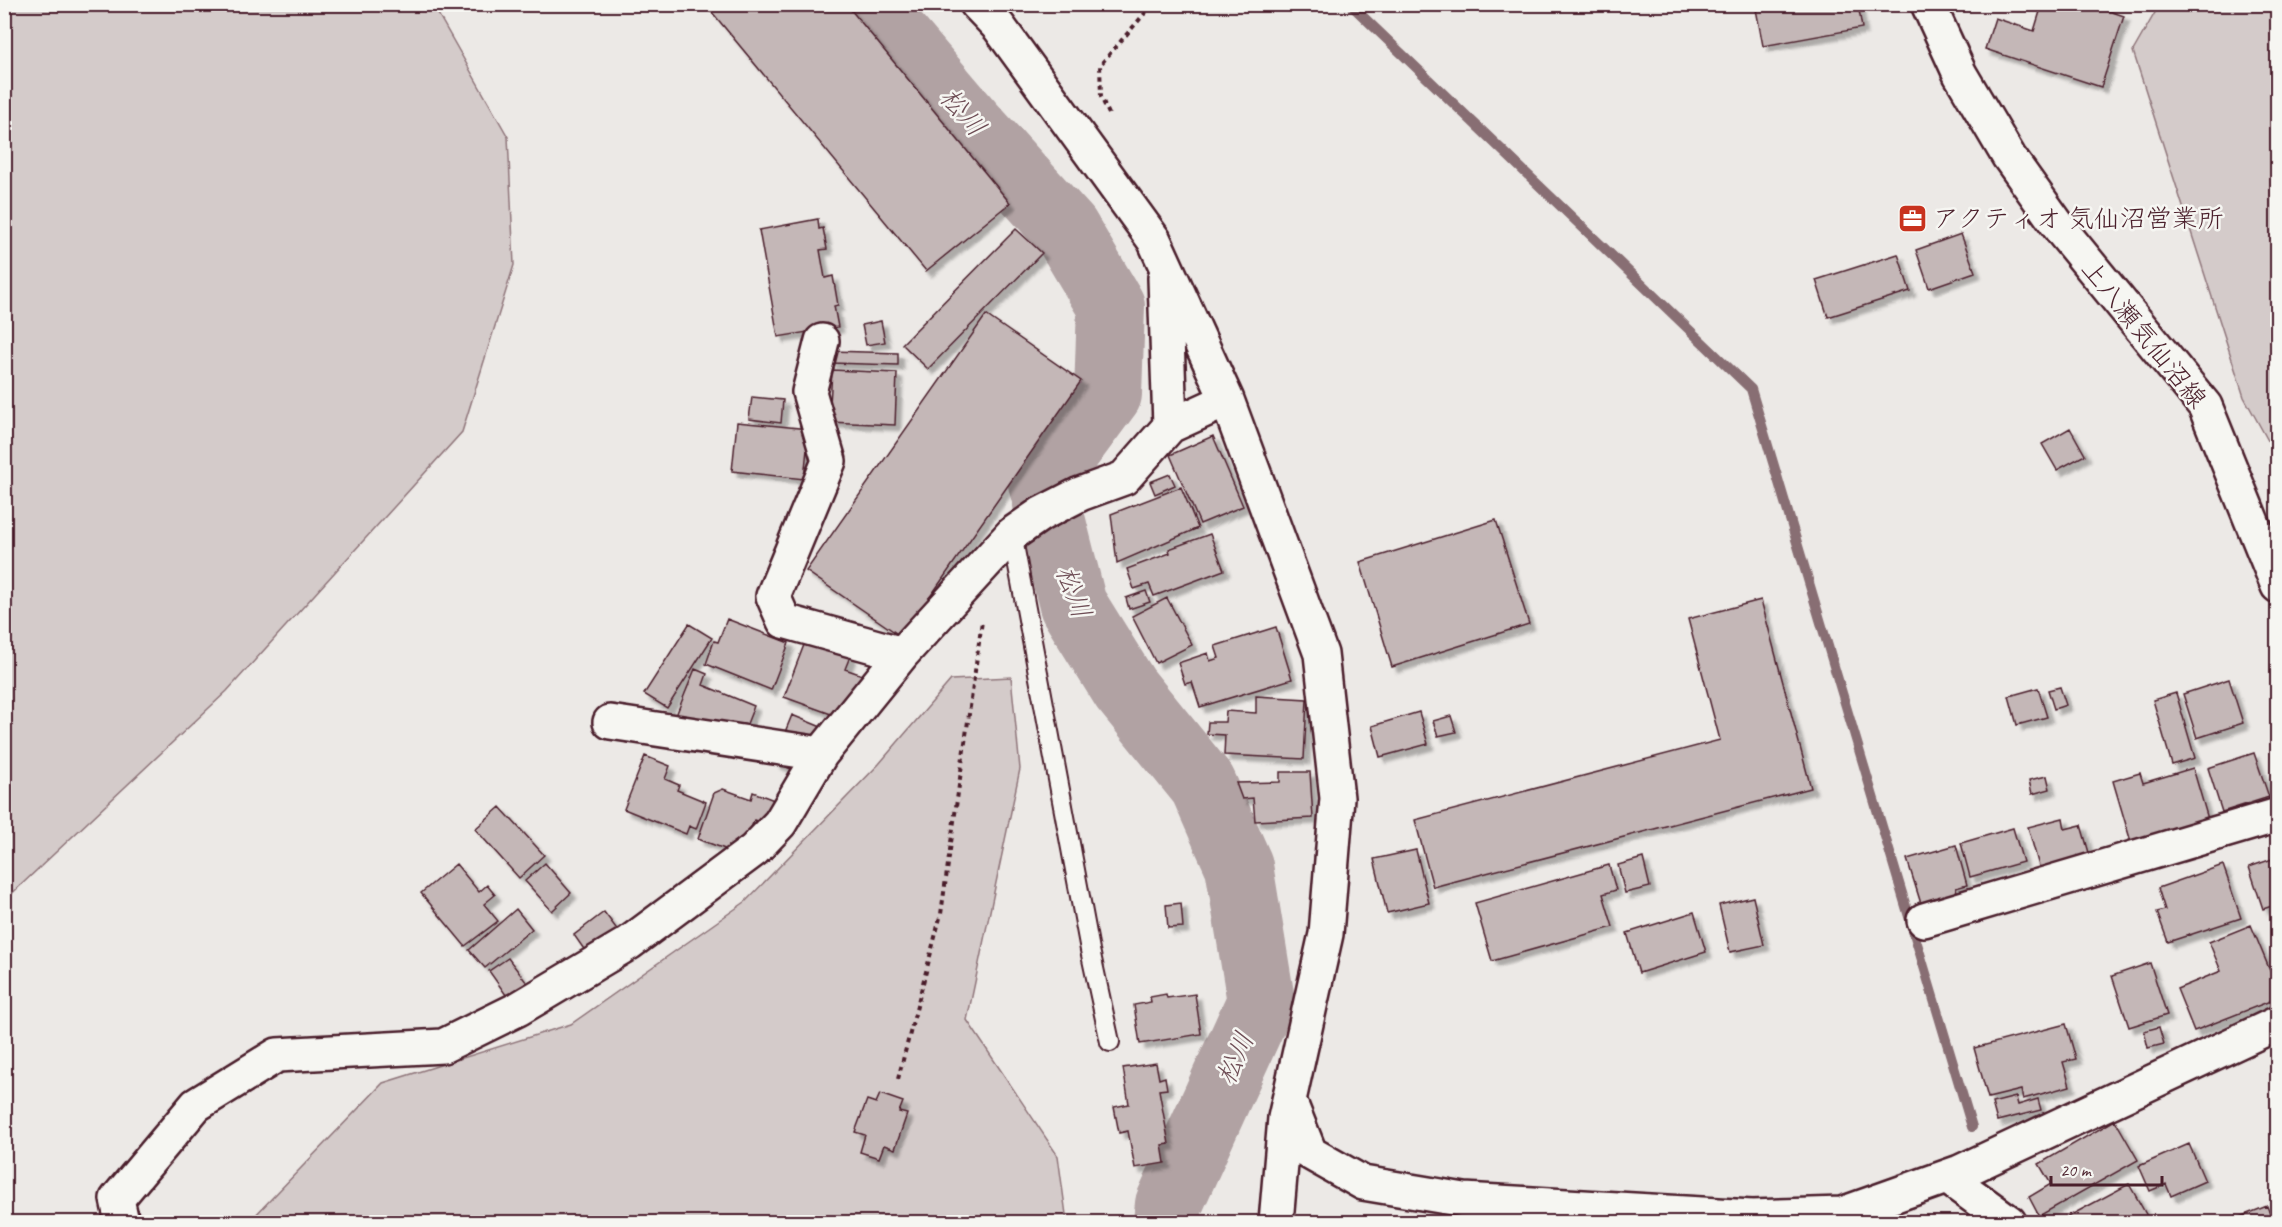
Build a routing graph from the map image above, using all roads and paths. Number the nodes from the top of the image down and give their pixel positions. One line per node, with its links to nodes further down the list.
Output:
1 (977, 4): 5 (street)
2 (1154, 4): 4 (path)
3 (1928, 4): 11 (street, 上八瀬気仙沼線)
4 (1111, 117)
5 (1165, 264): 7 (street); 8 (street)
6 (822, 340): 12 (street)
7 (1227, 400): 8 (street); 20 (street)
8 (1170, 426): 9 (street)
9 (1012, 534): 10 (street); 18 (lane)
10 (984, 564): 12 (street); 19 (path)
11 (2277, 586)
12 (902, 654): 14 (street)
13 (610, 722): 14 (street)
14 (821, 754): 22 (street)
15 (2277, 815): 16 (street)
16 (1924, 920)
17 (2277, 1023): 21 (street)
18 (1110, 1042)
19 (898, 1079)
20 (1289, 1100): 21 (street); 23 (street)
21 (1947, 1177): 24 (street)
22 (122, 1222)
23 (1276, 1222)
24 (2009, 1222)

